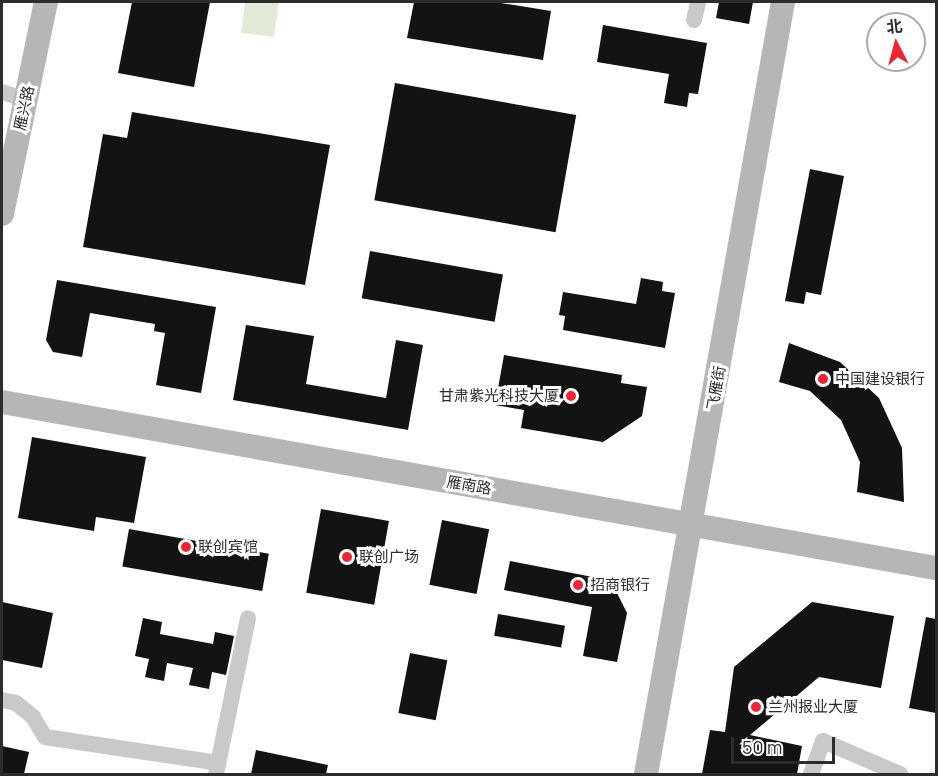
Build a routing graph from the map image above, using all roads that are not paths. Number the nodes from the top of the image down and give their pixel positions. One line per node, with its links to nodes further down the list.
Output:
1 (46, 2): 6 (main road, 雁兴路)
2 (698, 2): 4 (street)
3 (783, 2): 9 (main road, 飞雁街)
4 (694, 20)
5 (2, 92): 6 (street)
6 (26, 100): 7 (main road, 雁兴路)
7 (2, 214)
8 (2, 402): 9 (main road, 雁南路)
9 (693, 524): 10 (main road, 雁南路); 14 (main road, 飞雁街)
10 (936, 568)
11 (248, 618): 13 (street)
12 (2, 700): 13 (street)
13 (217, 769)
14 (646, 774)
15 (811, 774): 16 (street)
16 (900, 774)

